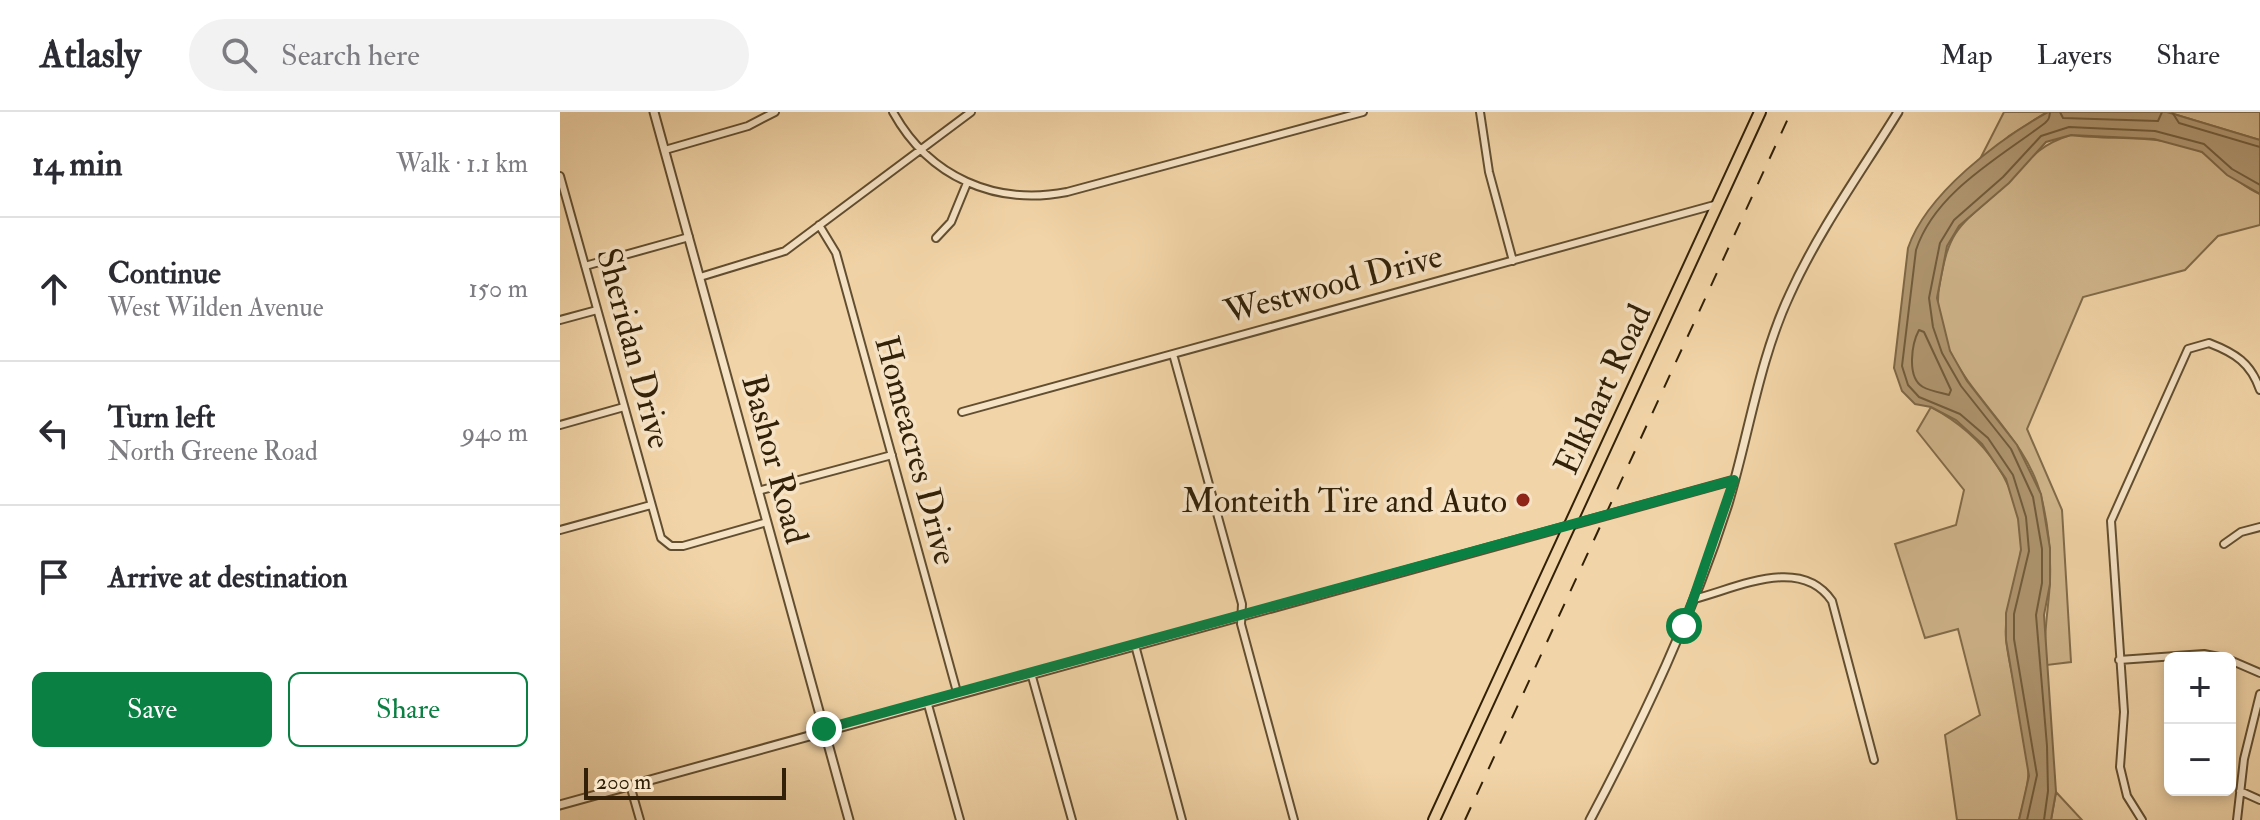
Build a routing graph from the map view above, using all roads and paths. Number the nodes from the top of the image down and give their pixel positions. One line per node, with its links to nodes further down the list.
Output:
1 (654, 112): 9 (street, Bashor Road)
2 (775, 112): 9 (street)
3 (893, 112): 10 (street)
4 (971, 112): 10 (street)
5 (1363, 112): 12 (street)
6 (1480, 112): 19 (street)
7 (1760, 112): 13 (highway, Elkhart Road)
8 (1898, 112): 30 (street)
9 (665, 150): 17 (street, Bashor Road)
10 (921, 150): 12 (street); 16 (street)
11 (560, 176): 14 (street, Sheridan Drive)
12 (967, 183): 18 (street)
13 (1718, 204): 19 (street, Westwood Drive); 34 (highway, Elkhart Road)
14 (570, 214): 15 (street); 20 (street, Sheridan Drive)
15 (561, 216)
16 (819, 225): 21 (street); 29 (street, Homeacres Drive)
17 (689, 237): 20 (street); 21 (street, Bashor Road)
18 (936, 238)
19 (1513, 261): 24 (street, Westwood Drive)
20 (585, 266): 22 (street, Sheridan Drive)
21 (700, 277): 31 (street, Bashor Road)
22 (597, 310): 23 (street); 26 (street, Sheridan Drive)
23 (560, 320)
24 (1173, 354): 27 (street, Westwood Drive); 39 (street)
25 (2260, 390): 42 (street)
26 (624, 407): 28 (street); 32 (street, Sheridan Drive)
27 (962, 412)
28 (560, 425)
29 (892, 455): 31 (street); 46 (street, Homeacres Drive)
30 (1734, 480): 34 (street); 38 (street)
31 (758, 491): 33 (street, Bashor Road)
32 (651, 505): 33 (street, Sheridan Drive); 36 (street)
33 (767, 522): 49 (street, Bashor Road)
34 (1571, 524): 39 (street); 61 (highway, Elkhart Road)
35 (2260, 527): 37 (street)
36 (560, 530)
37 (2224, 544)
38 (1694, 599): 50 (street); 62 (street)
39 (1241, 616): 40 (street); 60 (street)
40 (1135, 645): 44 (street); 59 (street)
41 (2164, 657): 42 (street)
42 (2119, 660): 63 (street)
43 (2236, 663): 45 (street)
44 (1031, 673): 46 (street); 58 (street)
45 (2260, 673)
46 (957, 692): 48 (street)
47 (2260, 694): 52 (street)
48 (927, 701): 49 (street); 57 (street)
49 (824, 729): 51 (street); 56 (street, Bashor Road)
50 (1874, 760)
51 (630, 785): 54 (street); 55 (street)
52 (2240, 791): 53 (street); 64 (street)
53 (2260, 800)
54 (560, 805)
55 (640, 820)
56 (849, 820)
57 (960, 820)
58 (1072, 820)
59 (1182, 820)
60 (1294, 820)
61 (1434, 820)
62 (1590, 820)
63 (2142, 820)
64 (2237, 820)

